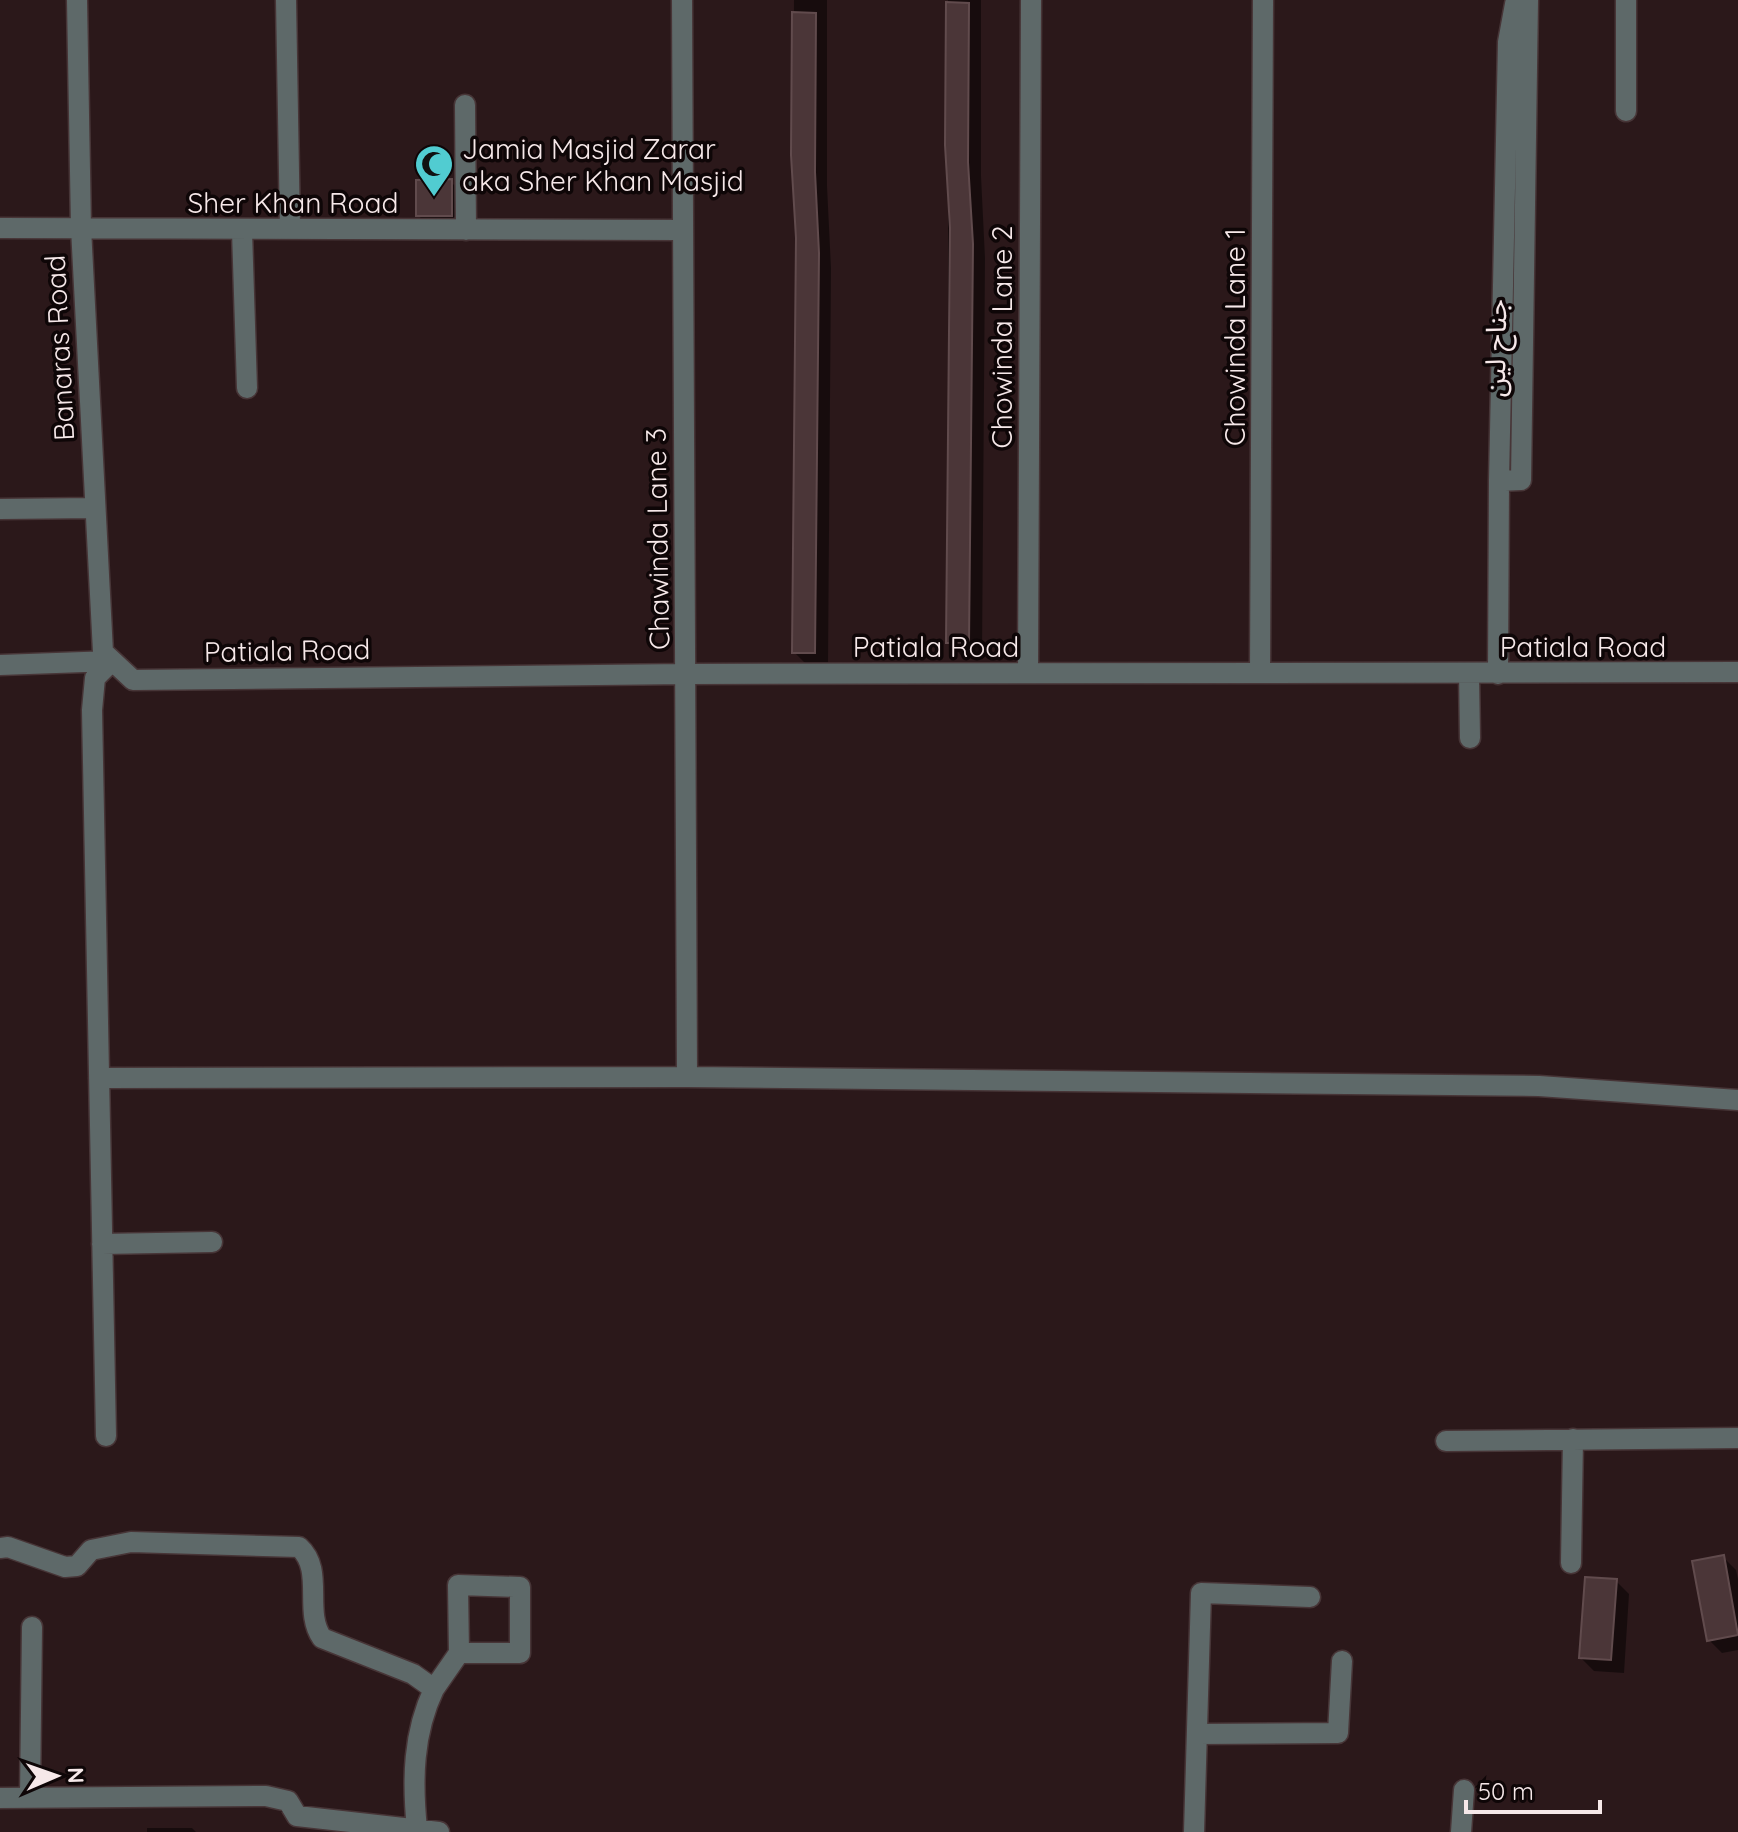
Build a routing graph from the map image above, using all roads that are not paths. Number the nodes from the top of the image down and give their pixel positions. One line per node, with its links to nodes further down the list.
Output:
1 (77, 0): 11 (street, Banaras Road)
2 (286, 0): 12 (street)
3 (682, 0): 14 (street, Chawinda Lane 3)
4 (1031, 0): 22 (street, Chowinda Lane 2)
5 (1263, 0): 23 (street, Chowinda Lane 1)
6 (1626, 0): 9 (street)
7 (1528, 2): 26 (street, جناح لین)
8 (465, 105): 13 (street)
9 (1626, 111)
10 (0, 228): 11 (street, Sher Khan Road)
11 (81, 228): 15 (street, Sher Khan Road); 17 (street, Banaras Road)
12 (290, 229): 13 (street, Sher Khan Road); 15 (street, Sher Khan Road)
13 (466, 230): 14 (street, Sher Khan Road)
14 (681, 230): 24 (street, Chawinda Lane 3)
15 (242, 231): 16 (street)
16 (247, 388)
17 (94, 508): 18 (street); 19 (street, Banaras Road)
18 (0, 509)
19 (112, 661): 20 (street); 24 (street, Patiala Road); 29 (street)
20 (0, 665)
21 (1738, 672): 26 (street, Patiala Road)
22 (1028, 673): 23 (street, Patiala Road); 24 (street, Patiala Road)
23 (1260, 673): 25 (street, Patiala Road)
24 (686, 674): 28 (street, Chawinda Lane 3)
25 (1469, 674): 26 (street, Patiala Road); 27 (street)
26 (1498, 674)
27 (1470, 738)
28 (687, 1077): 29 (street); 30 (street)
29 (99, 1078): 32 (street)
30 (1738, 1100)
31 (212, 1242): 32 (street)
32 (102, 1244): 33 (street)
33 (106, 1436)
34 (1738, 1438): 35 (street)
35 (1573, 1439): 36 (street); 38 (street)
36 (1446, 1441)
37 (0, 1548): 43 (street)
38 (1571, 1563)
39 (1310, 1597): 44 (street)
40 (32, 1627): 46 (street)
41 (459, 1653): 41 (street); 43 (street)
42 (1342, 1661): 44 (street)
43 (434, 1689): 49 (street)
44 (1198, 1734): 50 (street)
45 (1464, 1790): 51 (street)
46 (30, 1797): 47 (street); 48 (street)
47 (0, 1798)
48 (297, 1824): 49 (street)
49 (428, 1831)
50 (1194, 1832)
51 (1461, 1832)

